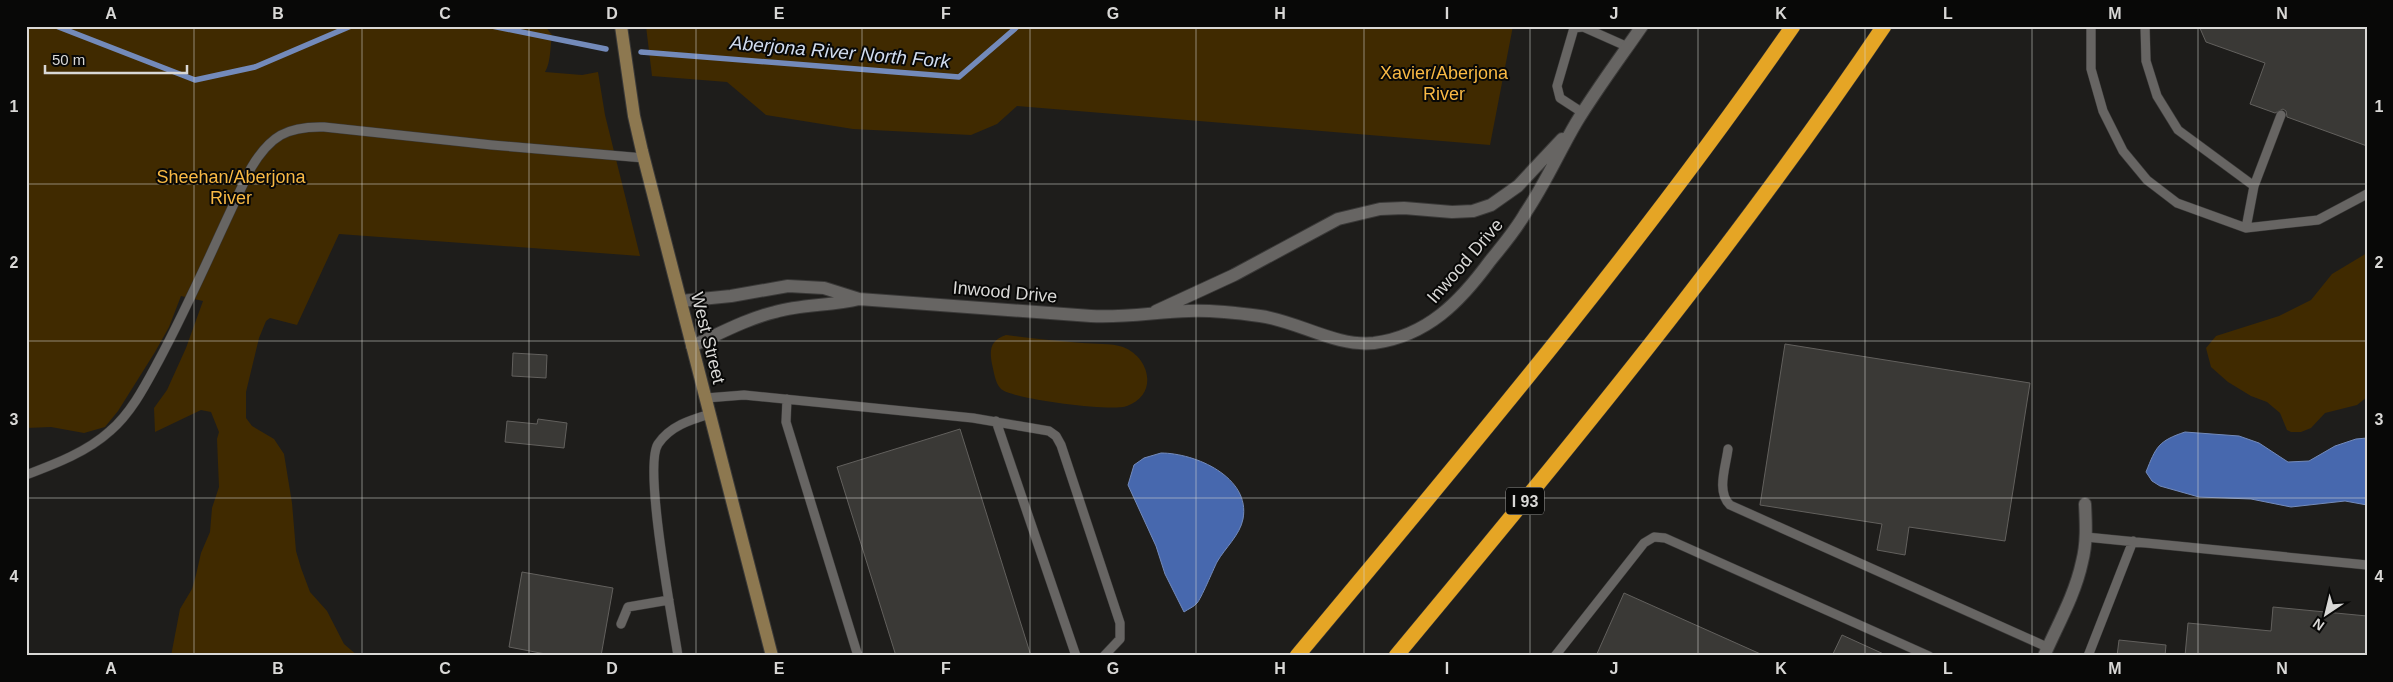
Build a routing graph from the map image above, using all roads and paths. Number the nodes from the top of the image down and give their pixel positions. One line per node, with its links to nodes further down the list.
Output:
1 (621, 26): 10 (main road, West Street)
2 (1642, 26): 7 (street, Inwood Drive)
3 (1793, 26): 36 (highway)
4 (1884, 26): 37 (highway, I 93)
5 (2091, 26): 13 (lane)
6 (2145, 26): 11 (lane)
7 (1628, 47): 9 (street, Inwood Drive); 9 (lane)
8 (2281, 115): 11 (lane)
9 (1580, 118): 16 (street, Inwood Drive); 16 (street, Inwood Drive)
10 (644, 158): 15 (main road, West Street); 23 (lane)
11 (2254, 186): 13 (lane)
12 (2367, 194): 13 (lane)
13 (2246, 228)
14 (859, 299): 15 (street, Inwood Drive); 16 (street, Inwood Drive); 17 (street, Inwood Drive)
15 (681, 301): 17 (main road, West Street)
16 (1149, 314)
17 (692, 346): 18 (main road, West Street)
18 (706, 398): 19 (lane); 20 (main road, West Street)
19 (787, 399): 21 (lane); 33 (lane)
20 (710, 414): 28 (lane); 32 (main road, West Street)
21 (996, 421): 34 (lane); 35 (lane)
22 (1728, 449): 30 (lane)
23 (26, 475)
24 (2085, 504): 25 (street)
25 (2086, 536): 26 (lane); 30 (street)
26 (2133, 542): 27 (lane); 40 (lane)
27 (2367, 565)
28 (669, 600): 29 (lane); 31 (lane)
29 (621, 624)
30 (2046, 652)
31 (678, 656)
32 (772, 656)
33 (858, 656)
34 (1076, 656)
35 (1104, 656)
36 (1296, 656)
37 (1396, 656)
38 (1556, 656): 39 (lane)
39 (1929, 656)
40 (2088, 656)

